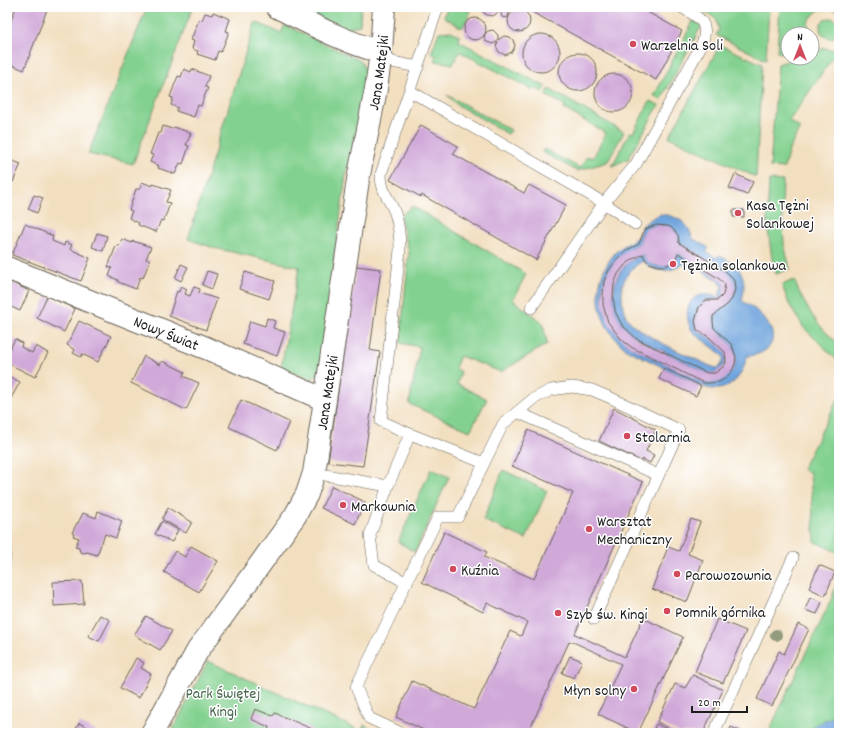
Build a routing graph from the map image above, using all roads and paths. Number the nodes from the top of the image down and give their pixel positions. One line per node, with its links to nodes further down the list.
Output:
1 (277, 7): 5 (street)
2 (384, 7): 5 (street, Jana Matejki)
3 (438, 7): 6 (lane)
4 (681, 7): 8 (lane)
5 (381, 52): 6 (lane); 12 (street, Jana Matejki)
6 (418, 67): 7 (lane)
7 (410, 92): 8 (lane); 14 (lane)
8 (604, 203): 9 (lane); 11 (lane)
9 (635, 224)
10 (7, 268): 12 (street, Nowy Świat)
11 (531, 308)
12 (325, 400): 16 (street, Jana Matejki)
13 (517, 412): 15 (lane); 17 (lane); 17 (lane)
14 (410, 434): 15 (lane); 18 (lane)
15 (484, 463): 20 (lane)
16 (314, 473): 18 (lane); 22 (street, Jana Matejki)
17 (658, 475): 21 (lane)
18 (388, 486): 20 (lane)
19 (793, 558): 24 (lane)
20 (407, 583): 23 (lane)
21 (594, 619)
22 (152, 733)
23 (401, 733)
24 (714, 733)

